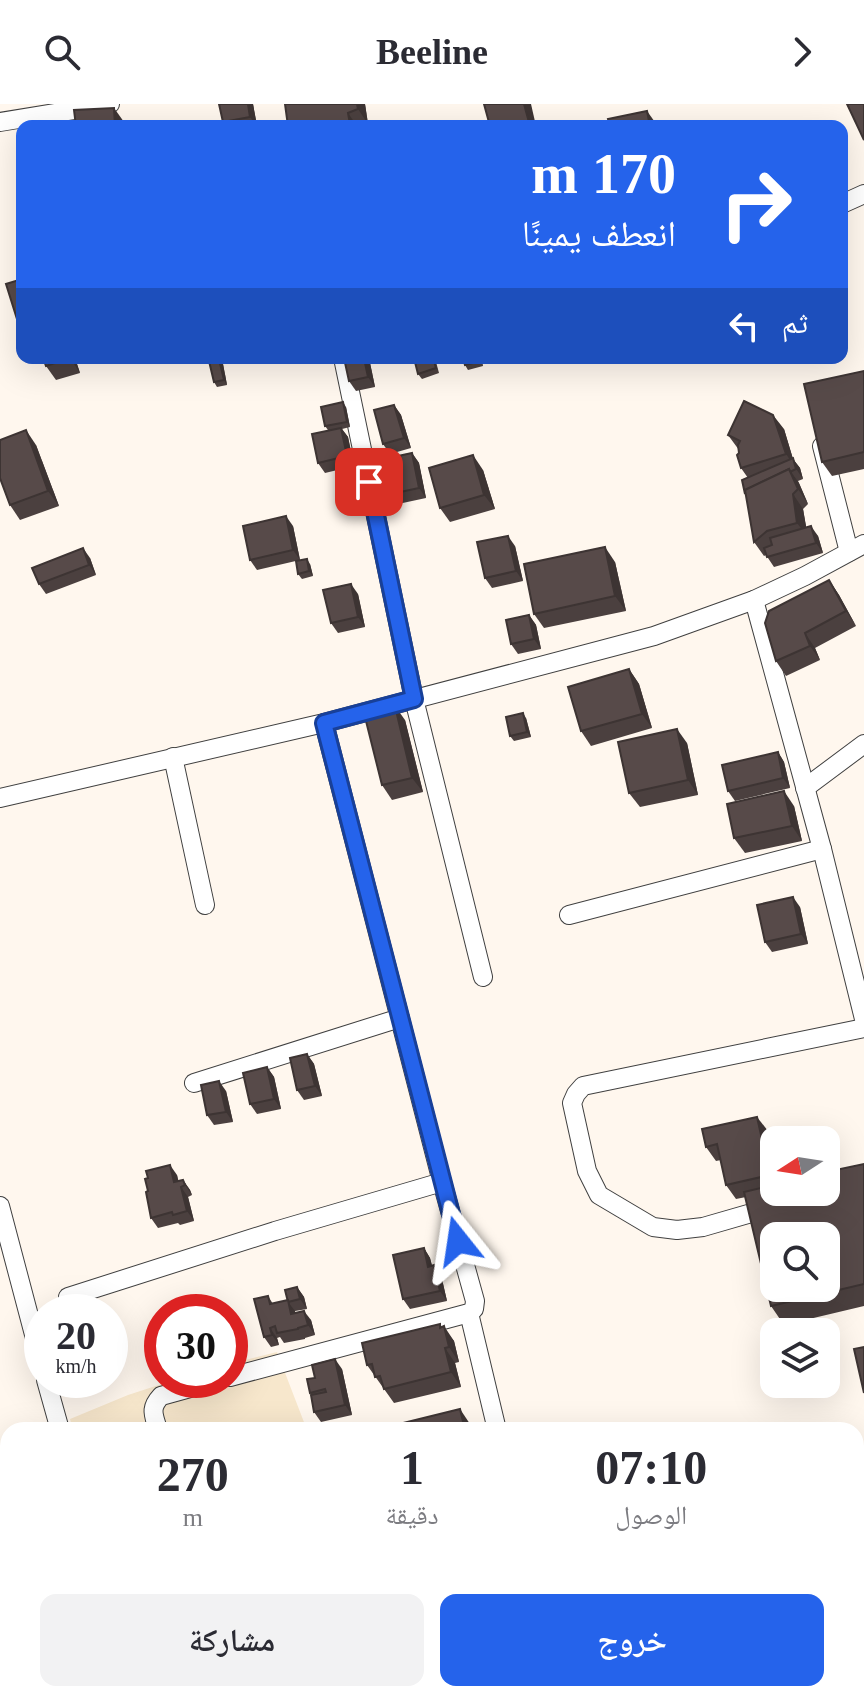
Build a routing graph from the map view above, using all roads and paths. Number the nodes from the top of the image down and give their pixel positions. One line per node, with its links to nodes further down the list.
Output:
1 (108, 104): 2 (street)
2 (0, 122)
3 (344, 364): 7 (street)
4 (817, 429): 5 (street)
5 (856, 548): 6 (street)
6 (754, 600): 7 (street); 11 (street)
7 (414, 699): 8 (street); 16 (street)
8 (324, 723): 10 (street); 17 (street)
9 (864, 744): 11 (street)
10 (173, 757): 12 (street); 14 (street)
11 (805, 788): 13 (street)
12 (0, 798)
13 (822, 849): 15 (street); 18 (street)
14 (205, 905)
15 (569, 915)
16 (483, 977)
17 (400, 1018): 20 (street); 21 (street)
18 (864, 1019)
19 (864, 1028): 23 (street)
20 (194, 1083)
21 (442, 1182): 24 (street); 26 (street)
22 (0, 1206): 25 (street)
23 (776, 1206)
24 (77, 1294)
25 (24, 1297)
26 (469, 1313): 27 (street); 32 (street)
27 (248, 1372)
28 (51, 1398): 30 (street)
29 (159, 1398): 31 (street)
30 (58, 1422)
31 (156, 1422)
32 (495, 1422)

